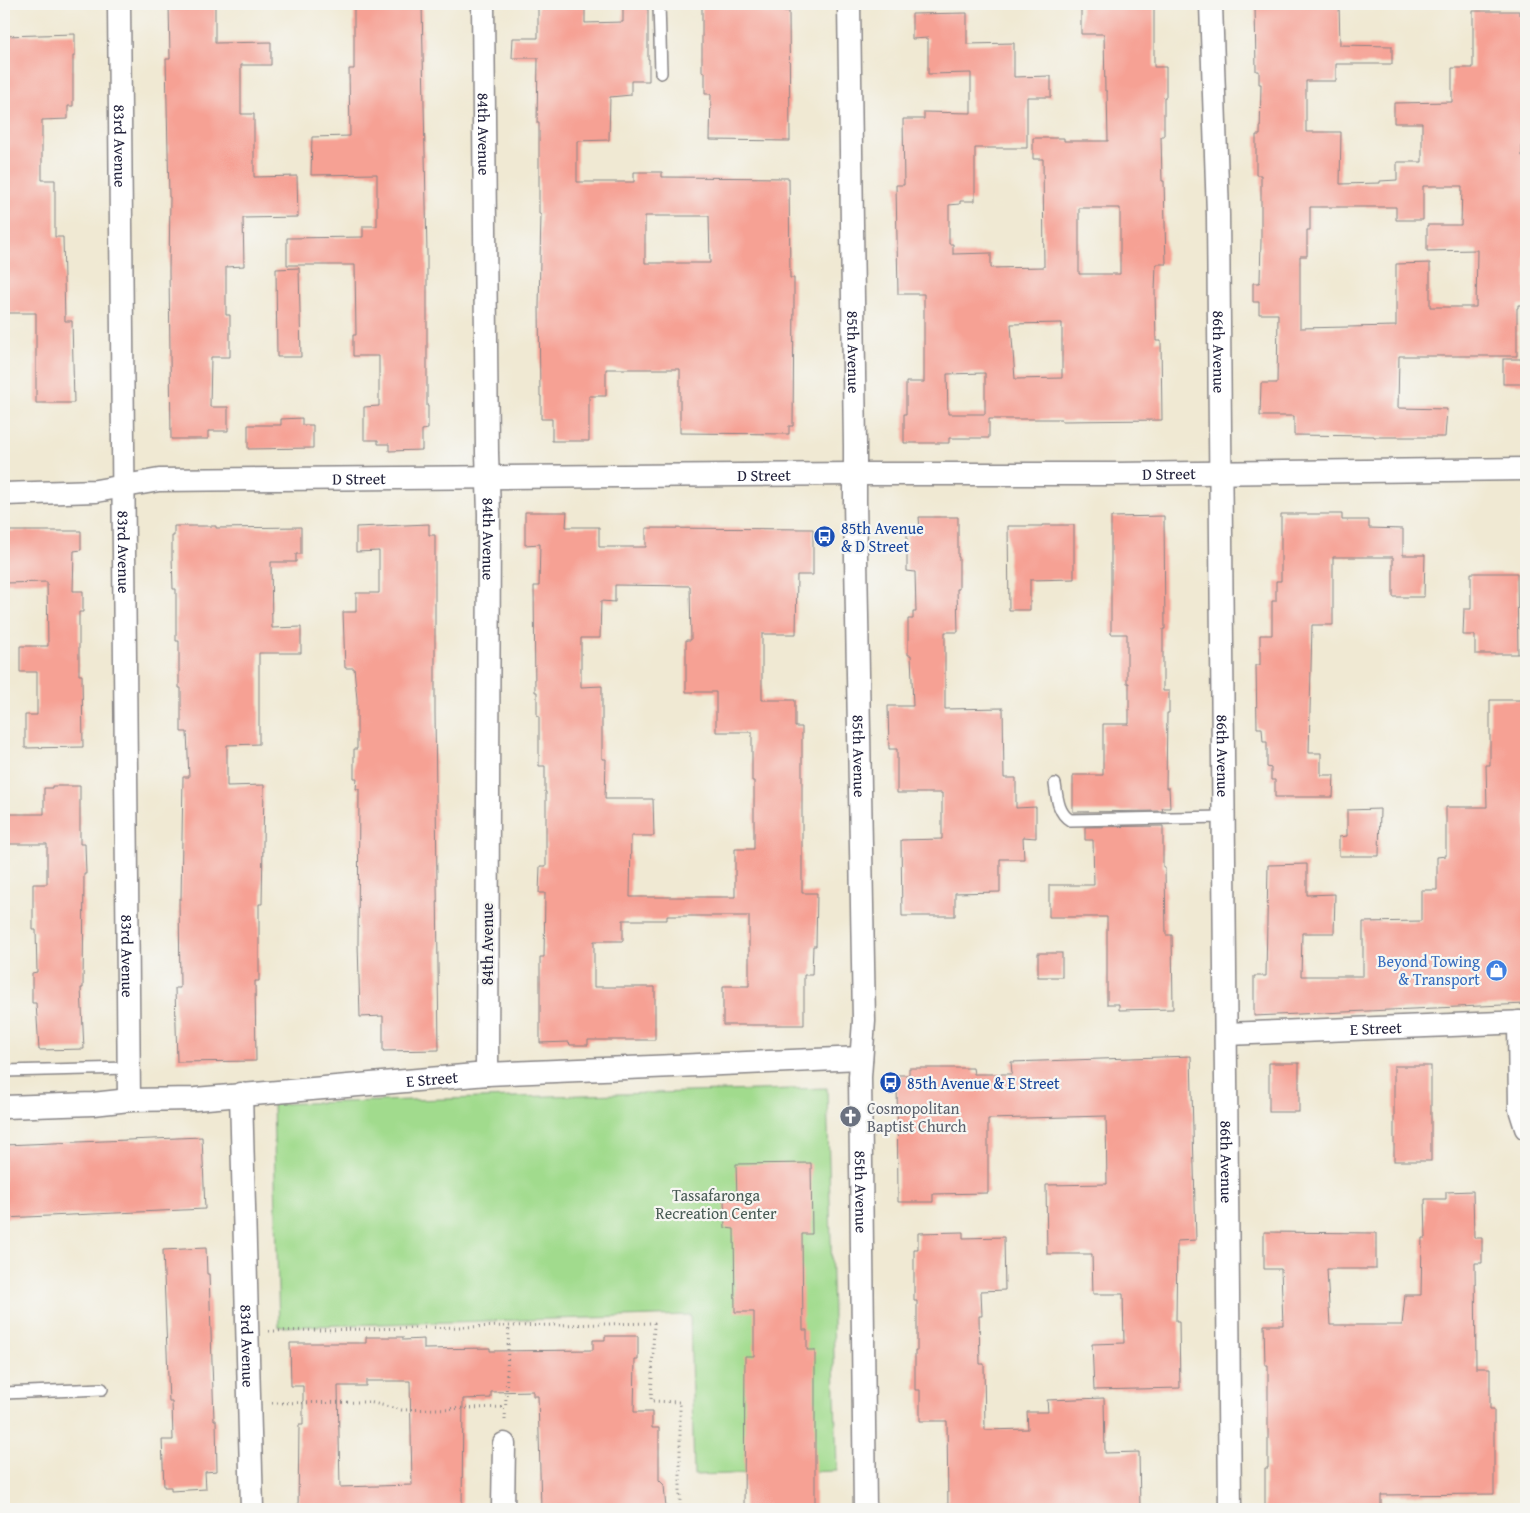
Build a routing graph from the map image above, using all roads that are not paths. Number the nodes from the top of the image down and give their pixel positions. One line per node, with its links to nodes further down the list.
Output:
1 (119, 4): 11 (street, 83rd Avenue)
2 (483, 4): 10 (street, 84th Avenue)
3 (660, 4): 6 (lane)
4 (849, 4): 9 (street, 85th Avenue)
5 (1212, 4): 8 (street, 86th Avenue)
6 (661, 73)
7 (1526, 468): 8 (street, D Street)
8 (1220, 472): 9 (street, D Street); 14 (street, 86th Avenue)
9 (856, 474): 10 (street, D Street); 17 (street, 85th Avenue)
10 (488, 478): 11 (street, D Street); 20 (street, 84th Avenue)
11 (123, 485): 12 (street, D Street); 18 (street, 83rd Avenue)
12 (4, 494)
13 (1055, 784): 14 (lane)
14 (1224, 817): 16 (street, 86th Avenue)
15 (1523, 1022): 16 (street, E Street); 24 (street)
16 (1226, 1034): 31 (street, 86th Avenue)
17 (861, 1058): 20 (street, E Street); 30 (street, 85th Avenue)
18 (129, 1068): 19 (lane); 22 (street, 83rd Avenue)
19 (4, 1071)
20 (487, 1074): 21 (street, E Street)
21 (241, 1094): 22 (street, E Street); 28 (street, 83rd Avenue)
22 (129, 1100): 23 (street, E Street)
23 (4, 1107)
24 (1526, 1128)
25 (102, 1388): 26 (lane)
26 (4, 1393)
27 (504, 1444): 29 (street)
28 (252, 1509)
29 (504, 1509)
30 (865, 1509)
31 (1230, 1509)

